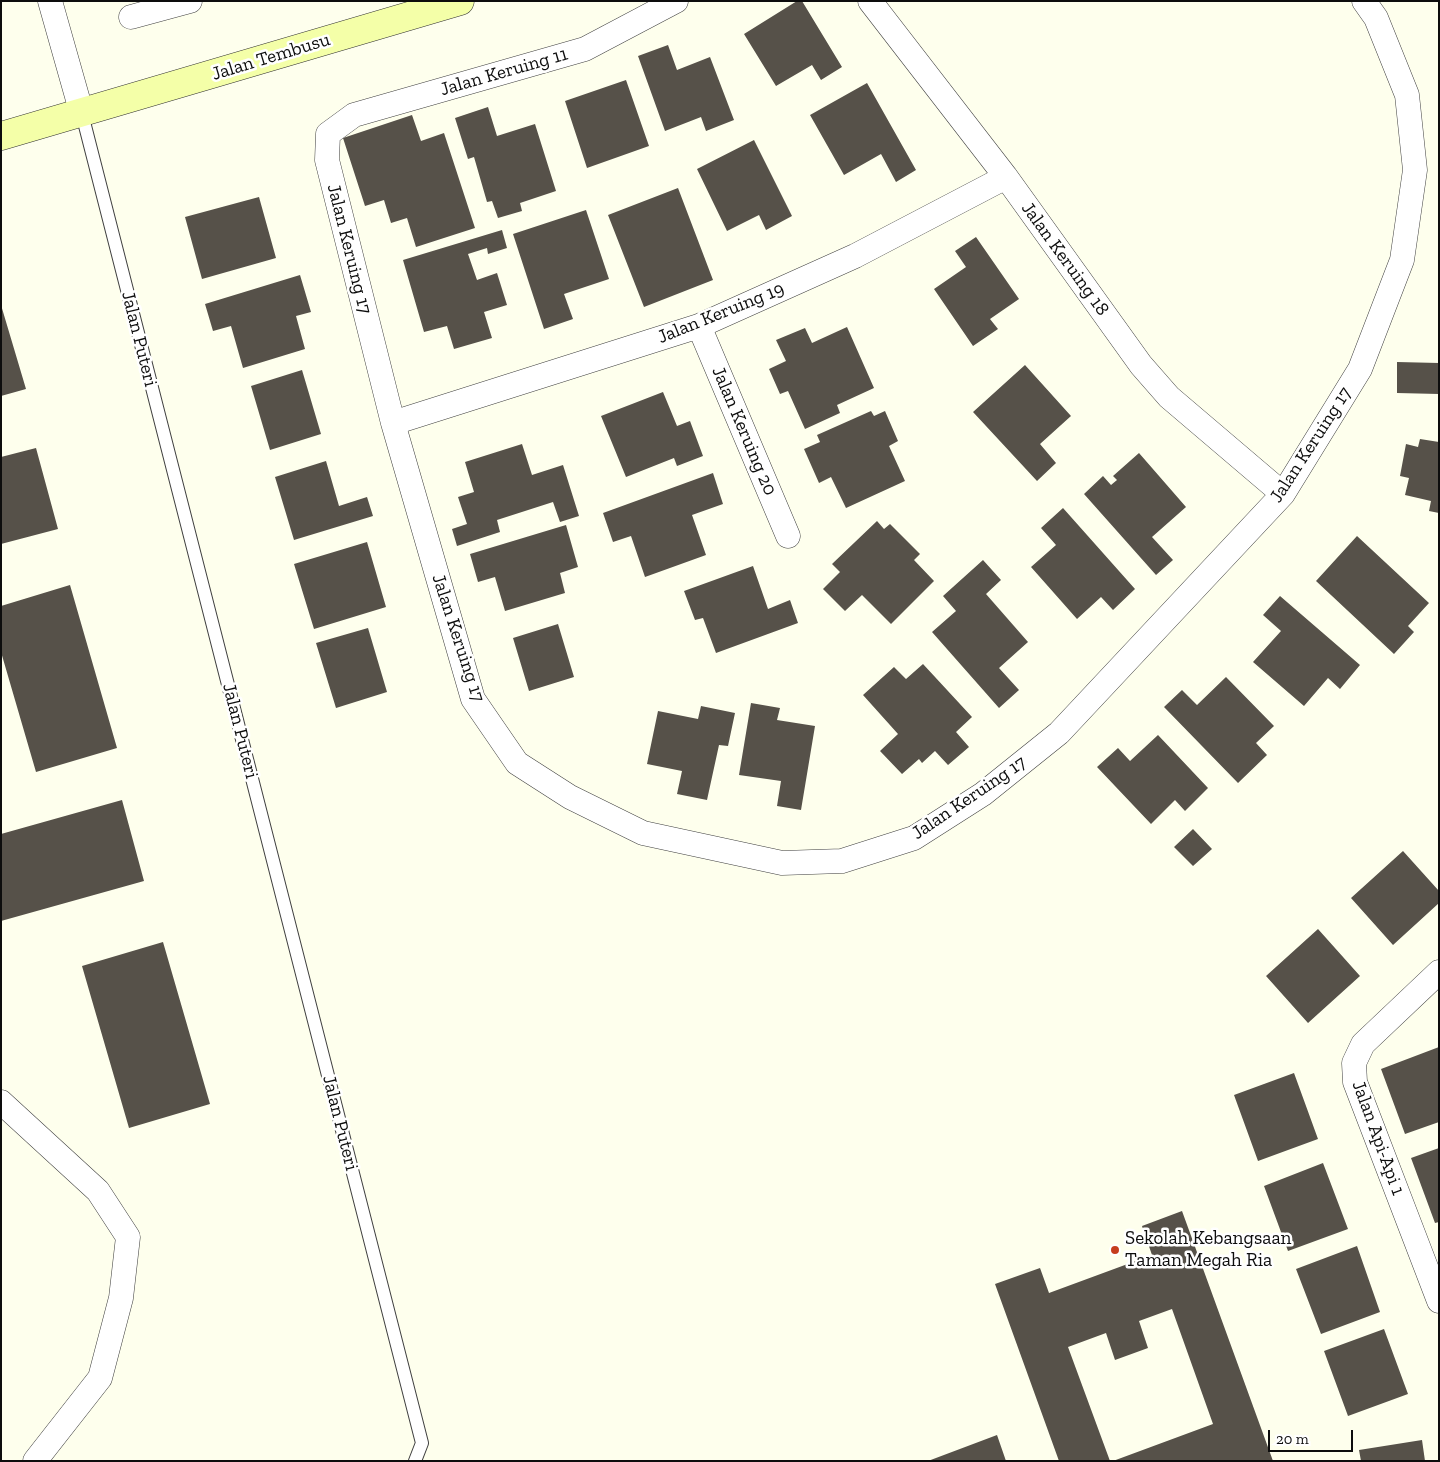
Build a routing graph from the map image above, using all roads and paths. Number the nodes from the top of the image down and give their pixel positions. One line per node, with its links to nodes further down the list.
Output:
1 (50, 1): 8 (street, Jalan Puteri)
2 (190, 1): 7 (street)
3 (460, 1): 8 (street, Jalan Tembusu)
4 (676, 1): 9 (street, Jalan Keruing 11)
5 (870, 1): 11 (street, Jalan Keruing 18)
6 (1364, 1): 14 (street, Jalan Keruing 17)
7 (131, 17)
8 (82, 114): 10 (street, Jalan Tembusu); 20 (lane, Jalan Puteri)
9 (328, 134): 13 (street, Jalan Keruing 17)
10 (1, 136)
11 (1006, 178): 12 (street, Jalan Keruing 19); 14 (street, Jalan Keruing 18)
12 (699, 326): 13 (street, Jalan Keruing 19); 15 (street, Jalan Keruing 20)
13 (393, 423): 14 (street, Jalan Keruing 17)
14 (1283, 494)
15 (788, 536)
16 (1439, 972): 18 (street, Jalan Api-Api 1)
17 (1, 1102): 19 (street)
18 (1439, 1301)
19 (35, 1461)
20 (415, 1461)

